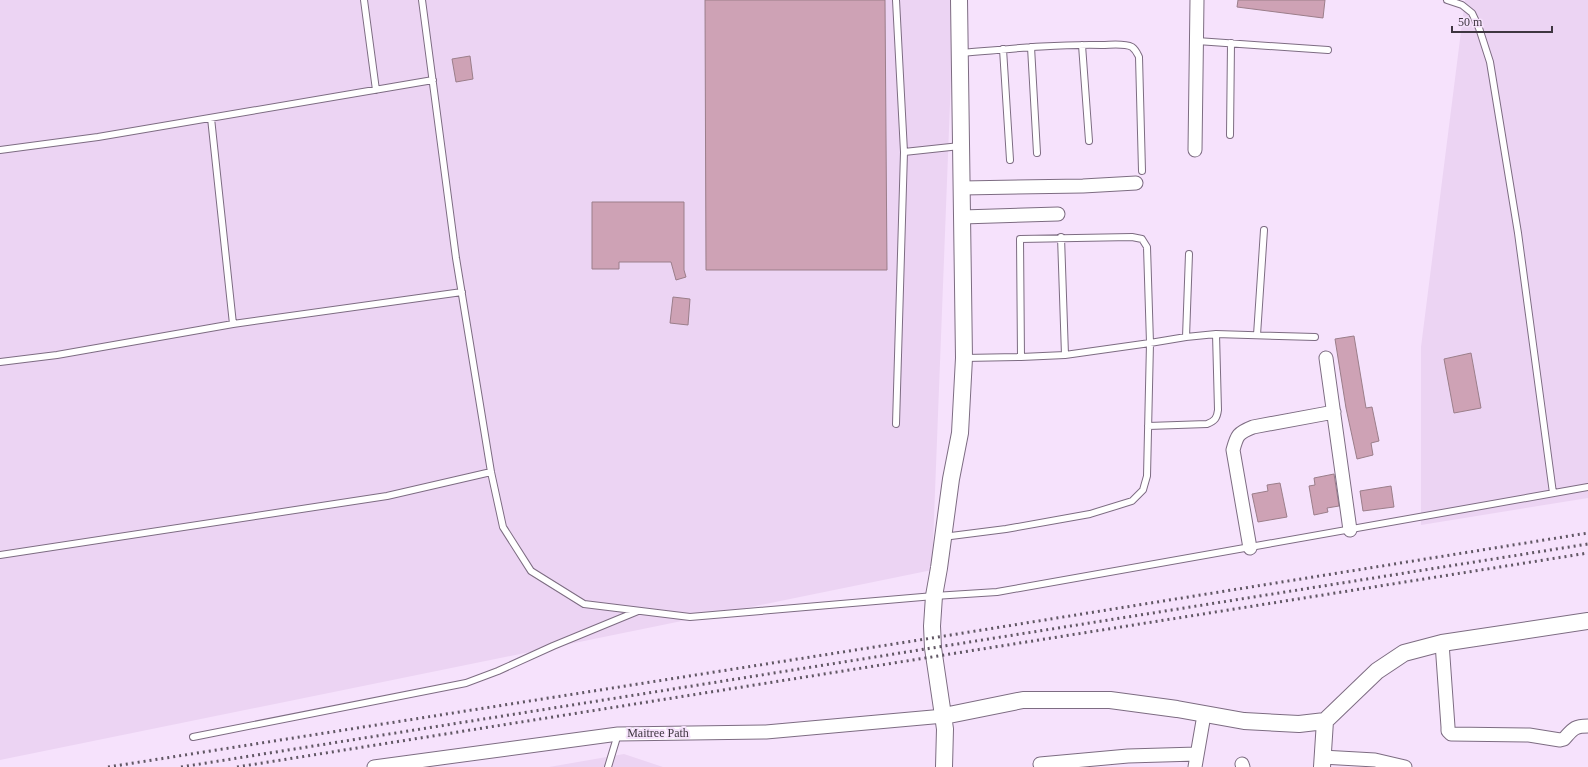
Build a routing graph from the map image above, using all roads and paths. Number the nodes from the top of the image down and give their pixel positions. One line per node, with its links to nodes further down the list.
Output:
1 (364, 0): 15 (lane)
2 (422, 0): 14 (lane)
3 (896, 0): 22 (lane)
4 (959, 0): 13 (street)
5 (1197, 0): 7 (street)
6 (1447, 0): 50 (lane)
7 (1197, 41): 8 (lane); 21 (street)
8 (1231, 43): 12 (lane); 17 (lane)
9 (1082, 45): 10 (lane); 18 (lane); 25 (lane)
10 (1031, 46): 11 (lane); 23 (lane)
11 (1003, 49): 13 (lane); 24 (lane)
12 (1328, 50)
13 (960, 53): 19 (street)
14 (433, 80): 15 (lane); 33 (lane)
15 (376, 90): 16 (lane)
16 (211, 118): 20 (lane); 34 (lane)
17 (1230, 135)
18 (1089, 141)
19 (962, 145): 22 (lane); 27 (street)
20 (0, 150)
21 (1195, 150)
22 (904, 152): 46 (lane)
23 (1037, 152)
24 (1010, 160)
25 (1142, 171)
26 (1136, 183): 27 (street)
27 (962, 188): 29 (street)
28 (1058, 214): 29 (street)
29 (962, 217): 42 (street)
30 (1264, 230): 36 (lane)
31 (1061, 237): 39 (lane); 40 (lane); 41 (lane)
32 (1189, 254): 37 (lane)
33 (462, 292): 34 (lane); 48 (lane)
34 (233, 324): 44 (lane)
35 (1216, 334): 36 (lane); 37 (lane); 47 (lane)
36 (1257, 335): 38 (lane)
37 (1186, 337): 39 (lane)
38 (1315, 337)
39 (1150, 344): 40 (lane); 47 (lane)
40 (1065, 355): 41 (lane)
41 (1021, 357): 42 (lane)
42 (964, 358): 52 (street)
43 (1326, 358): 45 (street)
44 (0, 362)
45 (1334, 412): 51 (street); 53 (street)
46 (896, 424)
47 (1148, 426): 52 (lane)
48 (491, 472): 54 (lane); 56 (lane)
49 (1588, 487): 50 (lane)
50 (1552, 493): 51 (lane)
51 (1350, 530): 53 (lane)
52 (944, 537): 55 (street)
53 (1250, 548): 55 (lane)
54 (0, 555)
55 (934, 596): 56 (lane); 60 (street)
56 (639, 611): 64 (lane)
57 (1588, 621): 58 (street)
58 (1442, 643): 61 (street); 62 (street)
59 (1204, 715): 60 (street); 61 (street); 65 (street)
60 (944, 716): 63 (street, Maitree Path); 72 (street)
61 (1325, 721): 67 (street)
62 (1588, 726)
63 (618, 734): 68 (street, Maitree Path); 71 (lane)
64 (193, 737)
65 (1197, 754): 66 (street); 73 (street)
66 (1129, 761): 69 (street)
67 (1322, 762): 74 (street)
68 (439, 763): 70 (street, Maitree Path)
69 (1040, 764)
70 (374, 767)
71 (608, 767)
72 (944, 767)
73 (1195, 767)
74 (1405, 767)

